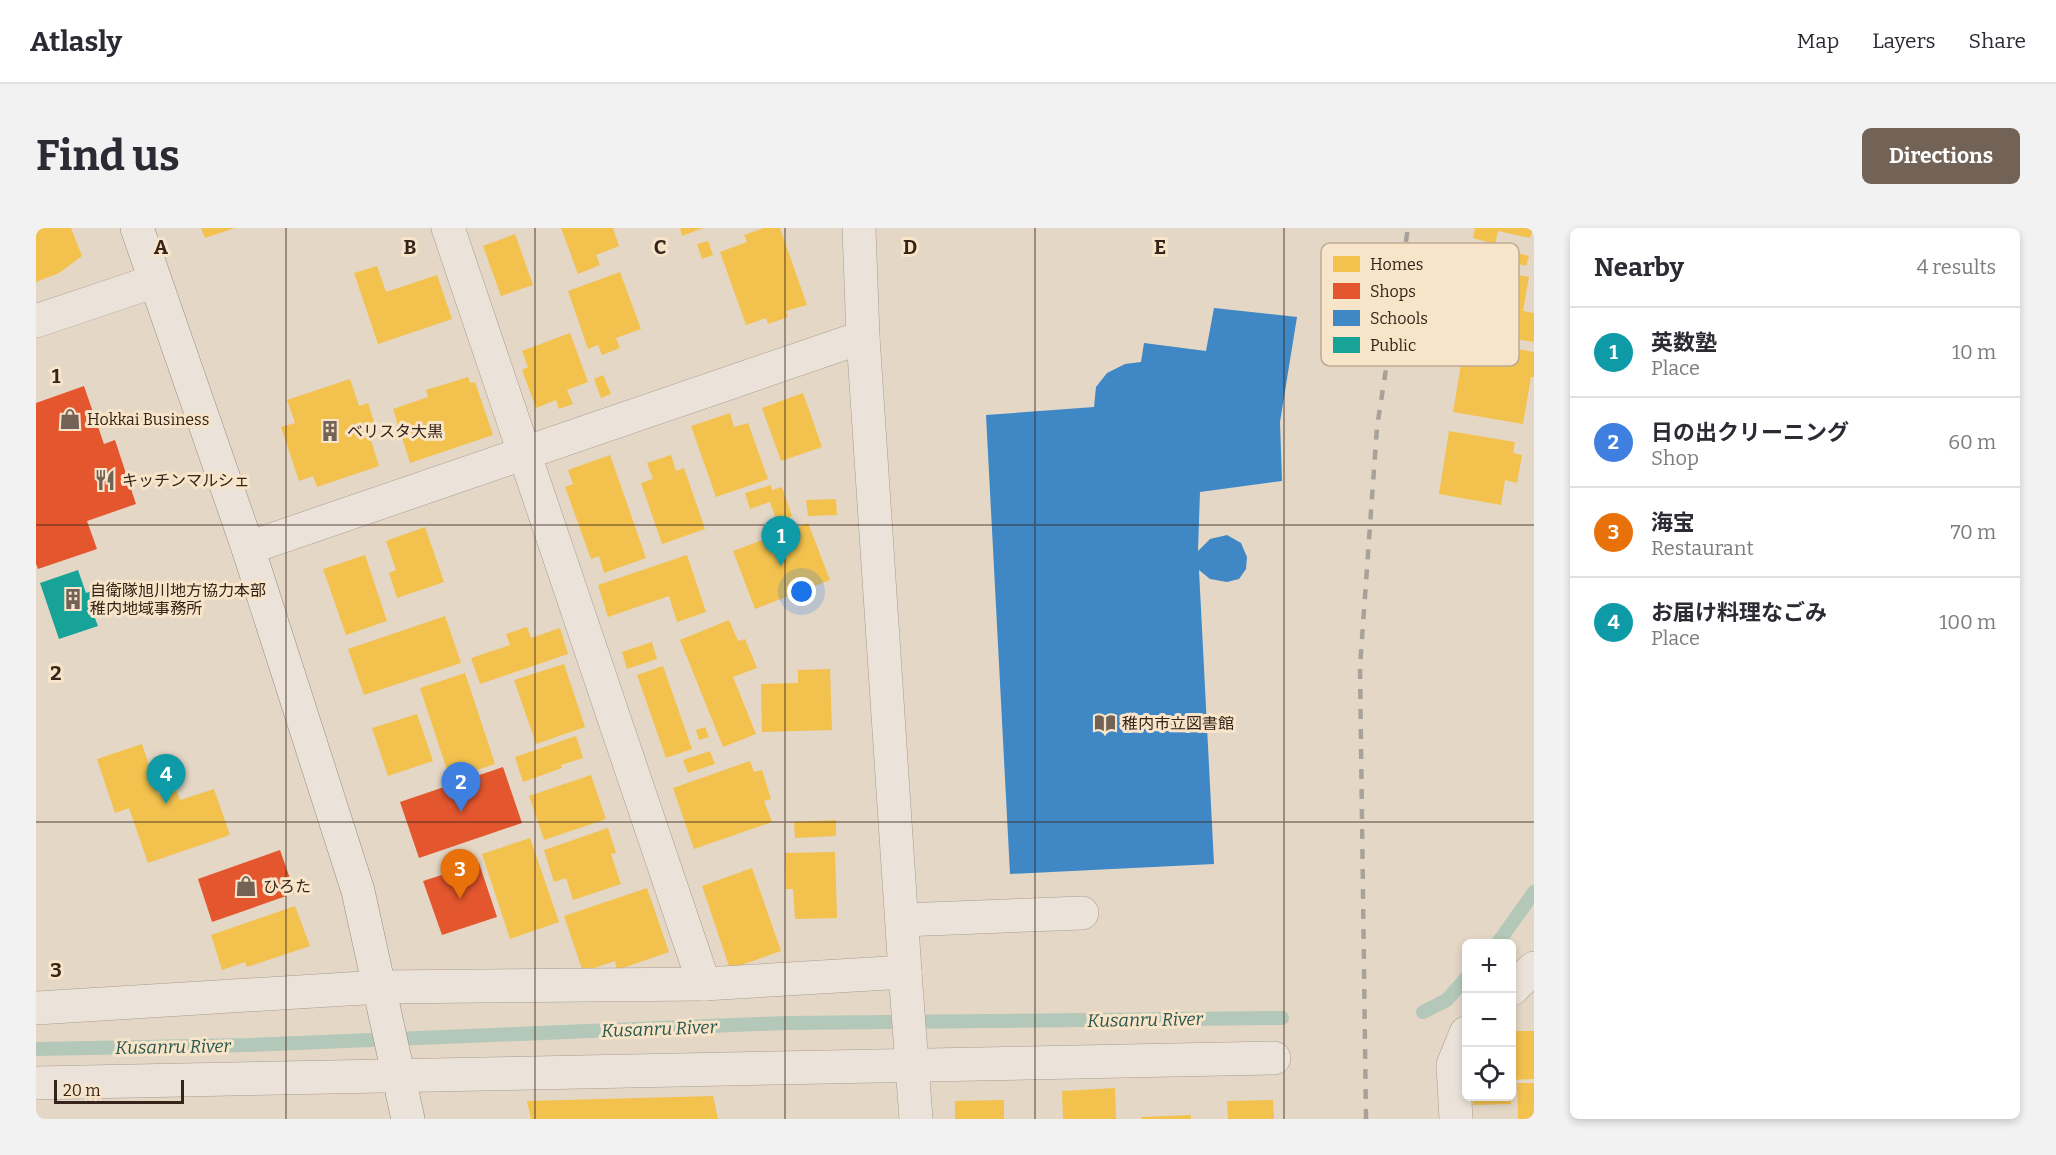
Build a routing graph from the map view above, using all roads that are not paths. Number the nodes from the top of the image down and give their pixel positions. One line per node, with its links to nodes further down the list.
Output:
1 (137, 228): 4 (street)
2 (448, 228): 7 (street)
3 (859, 228): 6 (street)
4 (154, 281): 5 (street); 8 (street)
5 (36, 321)
6 (863, 337): 7 (street); 10 (street)
7 (525, 453): 8 (street); 13 (street)
8 (248, 548): 15 (street)
9 (1083, 913): 10 (street)
10 (902, 920): 12 (street)
11 (1534, 968): 14 (street)
12 (905, 977): 13 (street); 18 (street)
13 (704, 984): 15 (street)
14 (1516, 985)
15 (382, 998): 16 (street); 20 (street)
16 (36, 1008)
17 (1462, 1044): 24 (street)
18 (911, 1055): 19 (street); 20 (street); 23 (street)
19 (1274, 1058)
20 (396, 1066): 21 (street); 22 (street)
21 (36, 1083)
22 (408, 1119)
23 (916, 1119)
24 (1456, 1119)

